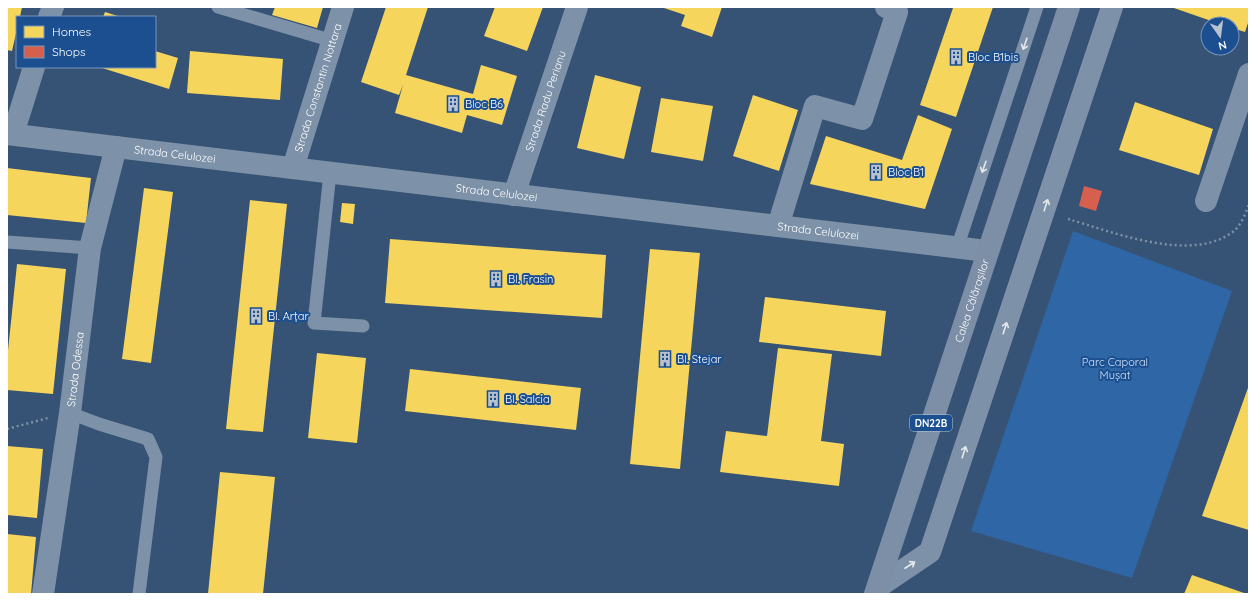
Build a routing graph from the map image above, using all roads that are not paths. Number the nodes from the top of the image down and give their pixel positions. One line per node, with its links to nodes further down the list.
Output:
1 (218, 7): 8 (lane)
2 (343, 7): 8 (street, Strada Constantin Nottara)
3 (577, 7): 15 (street, Strada Radu Perianu)
4 (886, 7): 17 (street)
5 (1037, 7): 20 (lane, one-way to 20)
6 (1069, 7): 21 (main road, Calea Călărașilor / DN22B)
7 (1112, 7): 24 (street, one-way to 7)
8 (332, 41): 13 (street, Strada Constantin Nottara)
9 (34, 68): 11 (street)
10 (1249, 74): 16 (street)
11 (10, 134): 12 (street, Strada Celulozei)
12 (116, 147): 13 (street, Strada Celulozei); 19 (street, Strada Odessa)
13 (293, 168): 14 (street, Strada Celulozei)
14 (330, 173): 15 (street, Strada Celulozei); 22 (lane)
15 (514, 194): 17 (street, Strada Celulozei)
16 (1206, 201)
17 (778, 226): 20 (street, Strada Celulozei)
18 (7, 242): 19 (lane)
19 (90, 248): 23 (street, Strada Odessa)
20 (957, 248): 21 (street, Strada Celulozei)
21 (987, 251): 24 (main road, Calea Călărașilor / DN22B)
22 (363, 326)
23 (70, 413): 25 (street, Strada Odessa); 26 (lane)
24 (876, 590)
25 (43, 594)
26 (139, 594)

